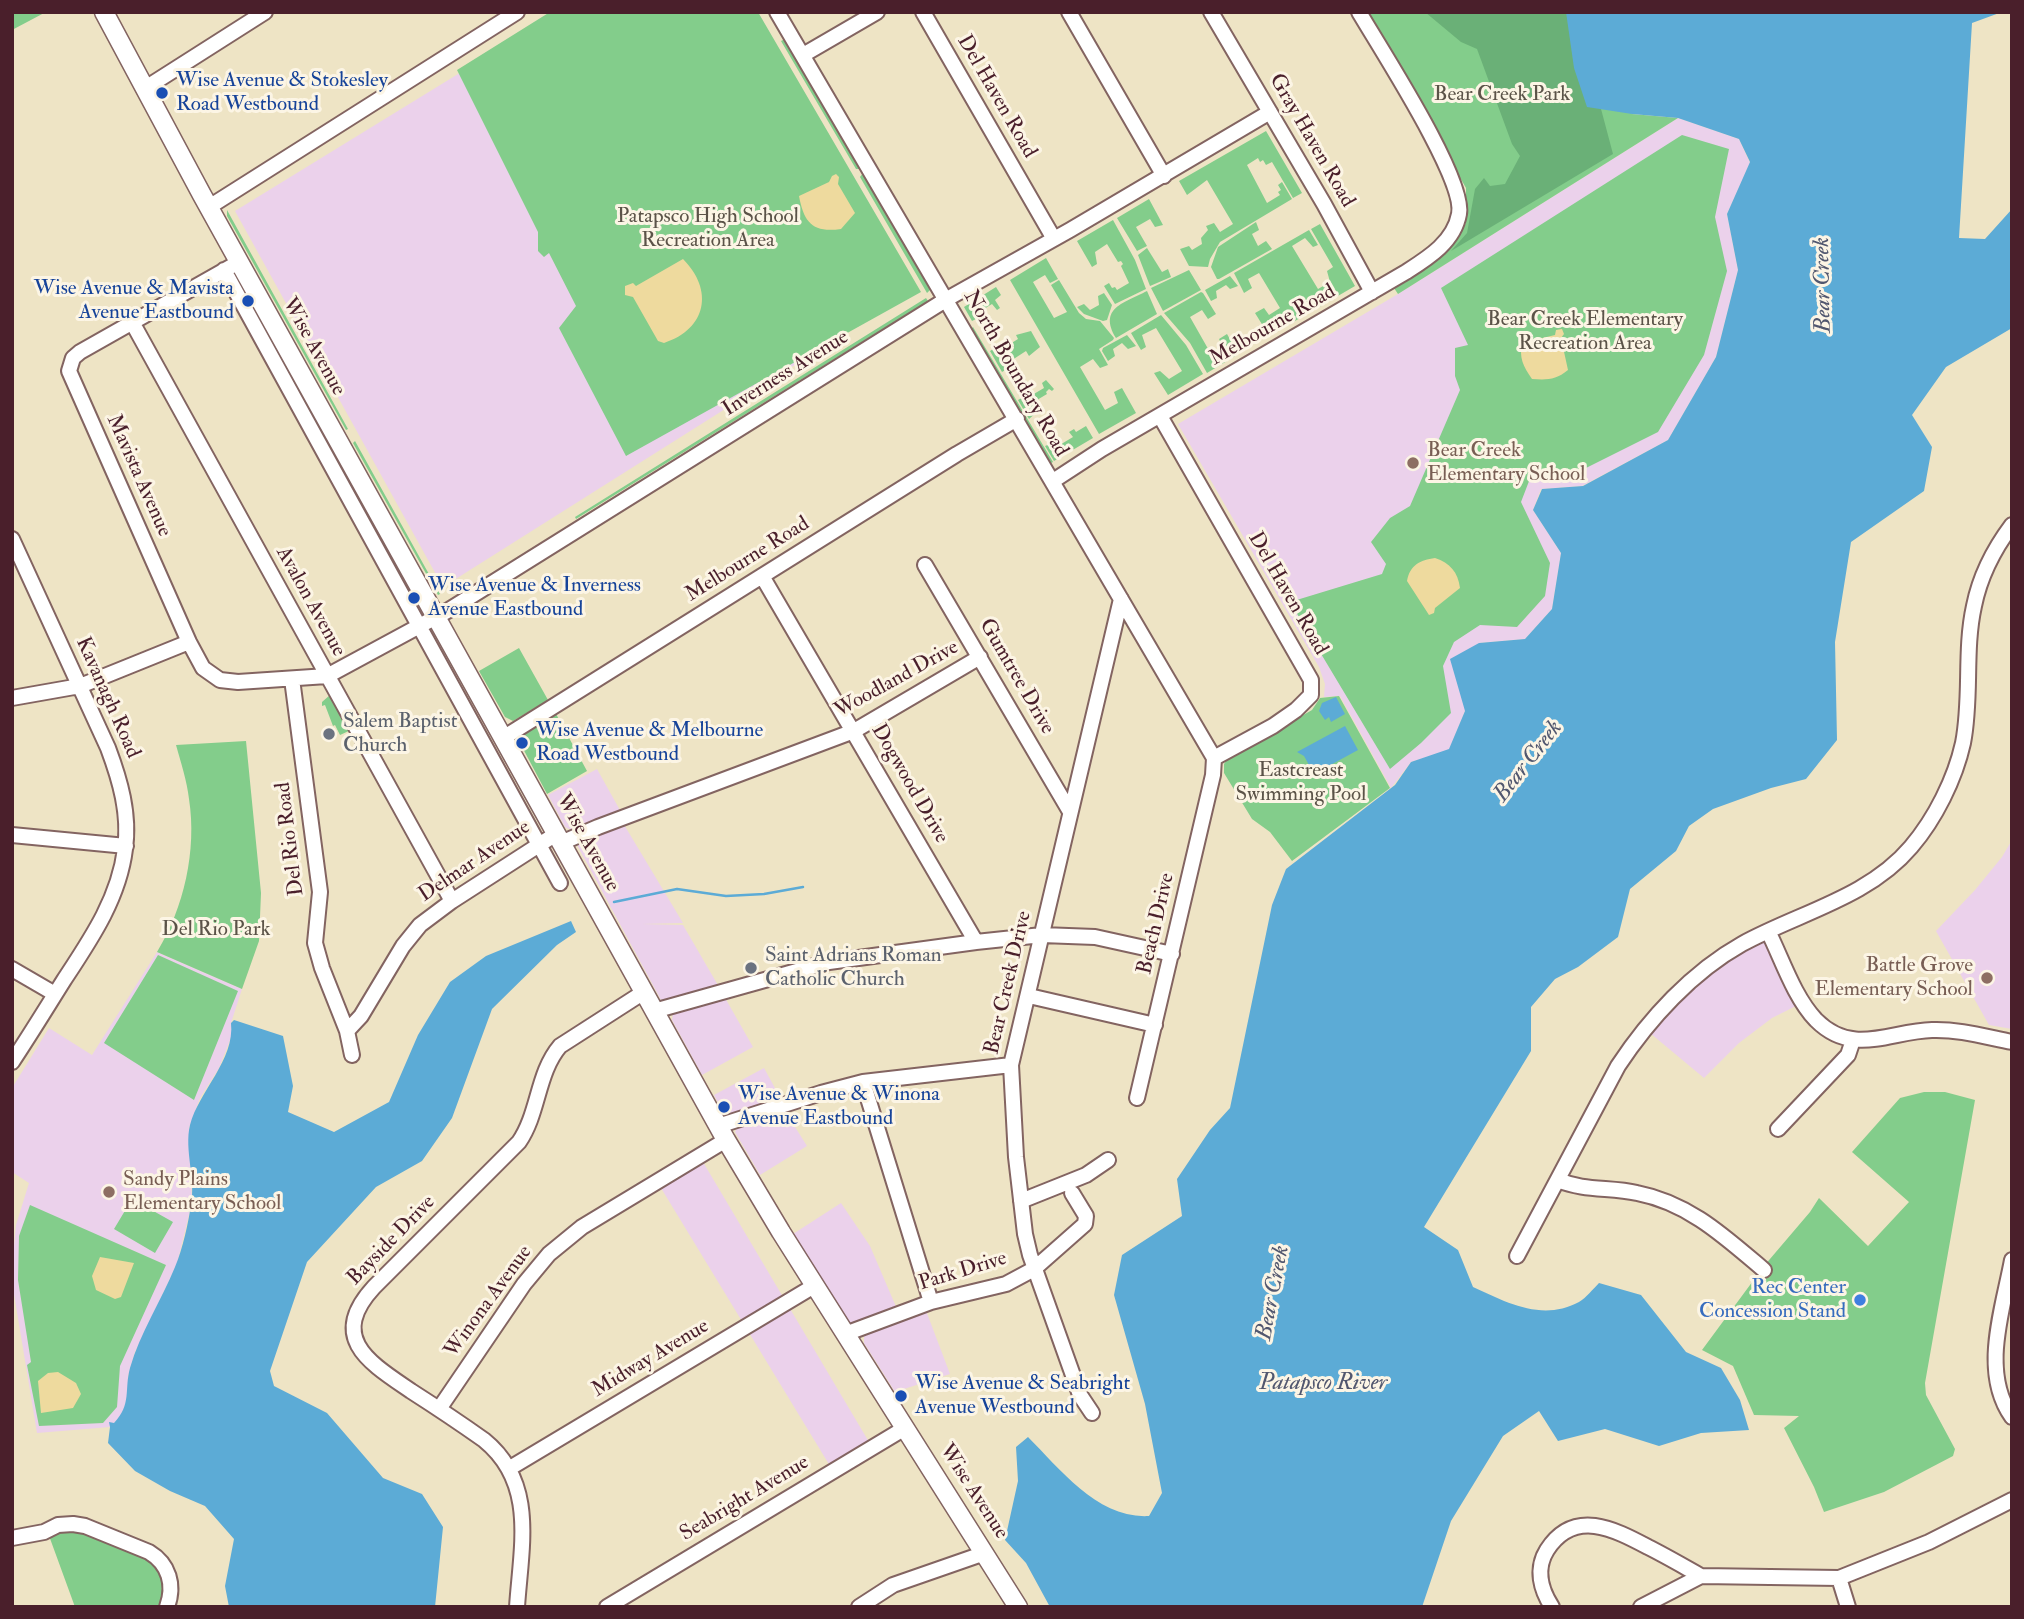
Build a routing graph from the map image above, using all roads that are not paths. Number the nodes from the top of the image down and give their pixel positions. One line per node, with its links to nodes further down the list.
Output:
1 (104, 12): 11 (main road, Wise Avenue)
2 (264, 12): 11 (street)
3 (517, 12): 14 (street)
4 (777, 12): 10 (street, North Boundary Road)
5 (877, 12): 10 (street)
6 (923, 12): 15 (street, Del Haven Road)
7 (1069, 12): 13 (street)
8 (1211, 12): 12 (street, Gray Haven Road)
9 (1359, 12): 17 (street, Melbourne Road)
10 (803, 55): 18 (street, North Boundary Road)
11 (144, 89): 14 (main road, Wise Avenue)
12 (1270, 112): 13 (street, Inverness Avenue); 17 (street, Gray Haven Road)
13 (1164, 176): 15 (street, Inverness Avenue)
14 (209, 206): 16 (main road, Wise Avenue)
15 (1054, 239): 18 (street, Inverness Avenue)
16 (232, 266): 19 (street, Mavista Avenue); 28 (main road, Wise Avenue); 29 (street, Wise Avenue)
17 (1372, 292): 20 (street, Melbourne Road)
18 (947, 299): 21 (street, North Boundary Road); 28 (street, Inverness Avenue)
19 (132, 322): 30 (street, Mavista Avenue); 32 (street, Avalon Avenue)
20 (1160, 416): 22 (street, Melbourne Road); 38 (street, Del Haven Road)
21 (1017, 419): 22 (street, North Boundary Road); 26 (street, Melbourne Road)
22 (1054, 481): 27 (street, North Boundary Road)
23 (2012, 524): 46 (street)
24 (12, 539): 34 (street, Kavanagh Road)
25 (925, 565): 31 (street, Gumtree Drive)
26 (762, 576): 36 (street, Dogwood Drive); 37 (street, Melbourne Road)
27 (1121, 599): 38 (street, North Boundary Road); 39 (street, Bear Creek Drive)
28 (436, 617): 29 (street, Inverness Avenue); 37 (main road, Wise Avenue)
29 (419, 626): 32 (street, Inverness Avenue); 42 (street, Wise Avenue)
30 (189, 642): 33 (street, Mavista Avenue); 34 (street)
31 (980, 657): 36 (street, Woodland Drive); 39 (street, Gumtree Drive)
32 (327, 676): 33 (street, Mavista Avenue); 45 (street, Avalon Avenue)
33 (292, 679): 56 (street, Del Rio Road)
34 (80, 686): 35 (street); 43 (street, Kavanagh Road)
35 (12, 698)
36 (853, 731): 41 (street, Woodland Drive); 48 (street, Dogwood Drive)
37 (503, 737): 41 (main road, Wise Avenue)
38 (1214, 758): 49 (street, Beach Drive)
39 (1069, 810): 47 (street, Bear Creek Drive)
40 (12, 835): 43 (street)
41 (559, 838): 42 (street, Delmar Avenue); 51 (main road, Wise Avenue)
42 (539, 844): 44 (street, Wise Avenue); 45 (street, Delmar Avenue)
43 (126, 846): 52 (street, Kavanagh Road)
44 (560, 883)
45 (452, 901): 56 (street, Delmar Avenue)
46 (1768, 931): 57 (street); 67 (street)
47 (1042, 935): 48 (street); 49 (street); 53 (street, Bear Creek Drive)
48 (976, 942): 54 (street)
49 (1172, 954): 55 (street, Beach Drive)
50 (12, 969): 52 (street)
51 (644, 992): 54 (main road, Wise Avenue); 77 (street, Bayside Drive)
52 (55, 994): 60 (street, Kavanagh Road)
53 (1029, 996): 55 (street); 61 (street, Bear Creek Drive)
54 (654, 1011): 65 (main road, Wise Avenue)
55 (1155, 1025): 63 (street, Beach Drive)
56 (348, 1031): 59 (street, Del Rio Road)
57 (1853, 1040): 58 (street); 64 (street)
58 (2012, 1042)
59 (352, 1055)
60 (12, 1062)
61 (1011, 1065): 62 (street, Winona Avenue); 69 (street, Bear Creek Drive)
62 (863, 1082): 65 (street, Winona Avenue); 75 (street)
63 (1137, 1098)
64 (1778, 1129)
65 (722, 1133): 74 (main road, Wise Avenue); 77 (street, Winona Avenue)
66 (1108, 1160): 69 (street)
67 (1558, 1180): 70 (street); 73 (street)
68 (1072, 1193): 72 (street, Park Drive)
69 (1021, 1201): 72 (street, Bear Creek Drive)
70 (1517, 1256)
71 (2012, 1260): 79 (street)
72 (1034, 1269): 75 (street, Park Drive); 78 (street, Bear Creek Drive)
73 (1764, 1270)
74 (814, 1286): 76 (main road, Wise Avenue); 81 (street, Midway Avenue)
75 (930, 1302): 76 (street, Park Drive)
76 (845, 1334): 80 (main road, Wise Avenue)
77 (439, 1409): 81 (street, Bayside Drive)
78 (1092, 1413)
79 (2012, 1417)
80 (905, 1428): 84 (main road, Wise Avenue); 89 (street, Seabright Avenue)
81 (510, 1468): 88 (street, Bayside Drive)
82 (2012, 1500): 86 (street)
83 (12, 1538): 87 (street)
84 (985, 1553): 90 (street); 91 (main road, Wise Avenue)
85 (1701, 1576): 86 (street); 92 (street); 93 (street)
86 (1839, 1578): 94 (street)
87 (167, 1607)
88 (517, 1607)
89 (607, 1607)
90 (859, 1607)
91 (1018, 1607)
92 (1552, 1607)
93 (1641, 1607)
94 (1848, 1607)

